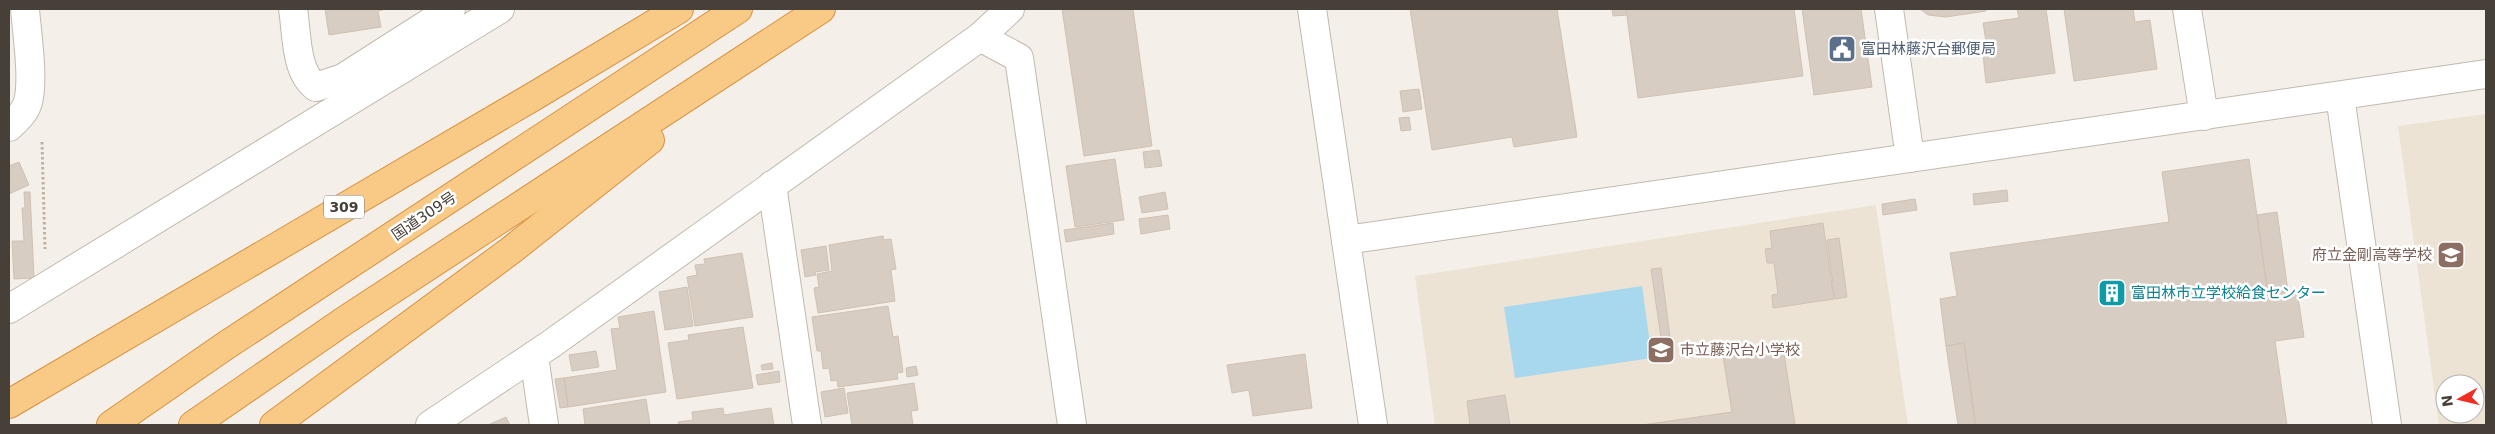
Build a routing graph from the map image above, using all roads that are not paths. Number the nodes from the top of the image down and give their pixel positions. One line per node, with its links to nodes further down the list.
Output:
1 (26, 9): 17 (street)
2 (293, 9): 3 (street)
3 (450, 9)
4 (500, 9): 21 (street)
5 (679, 9): 23 (highway, 309)
6 (738, 9): 24 (highway, 国道309号)
7 (820, 9): 12 (highway)
8 (1010, 9): 13 (street)
9 (1312, 9): 20 (street)
10 (1889, 9): 18 (street)
11 (2187, 9): 16 (street)
12 (792, 27): 25 (highway); 26 (highway)
13 (980, 37): 19 (street); 30 (street)
14 (2486, 74): 15 (street)
15 (2340, 96): 16 (street); 32 (street)
16 (2204, 116): 18 (street)
17 (15, 121)
18 (1910, 158): 20 (street)
19 (772, 185): 22 (street); 29 (street)
20 (1346, 240): 31 (street)
21 (9, 309)
22 (534, 356): 27 (street); 28 (street)
23 (9, 404)
24 (111, 425)
25 (193, 425)
26 (274, 425)
27 (430, 425)
28 (544, 425)
29 (807, 425)
30 (1072, 425)
31 (1373, 425)
32 (2387, 425)

